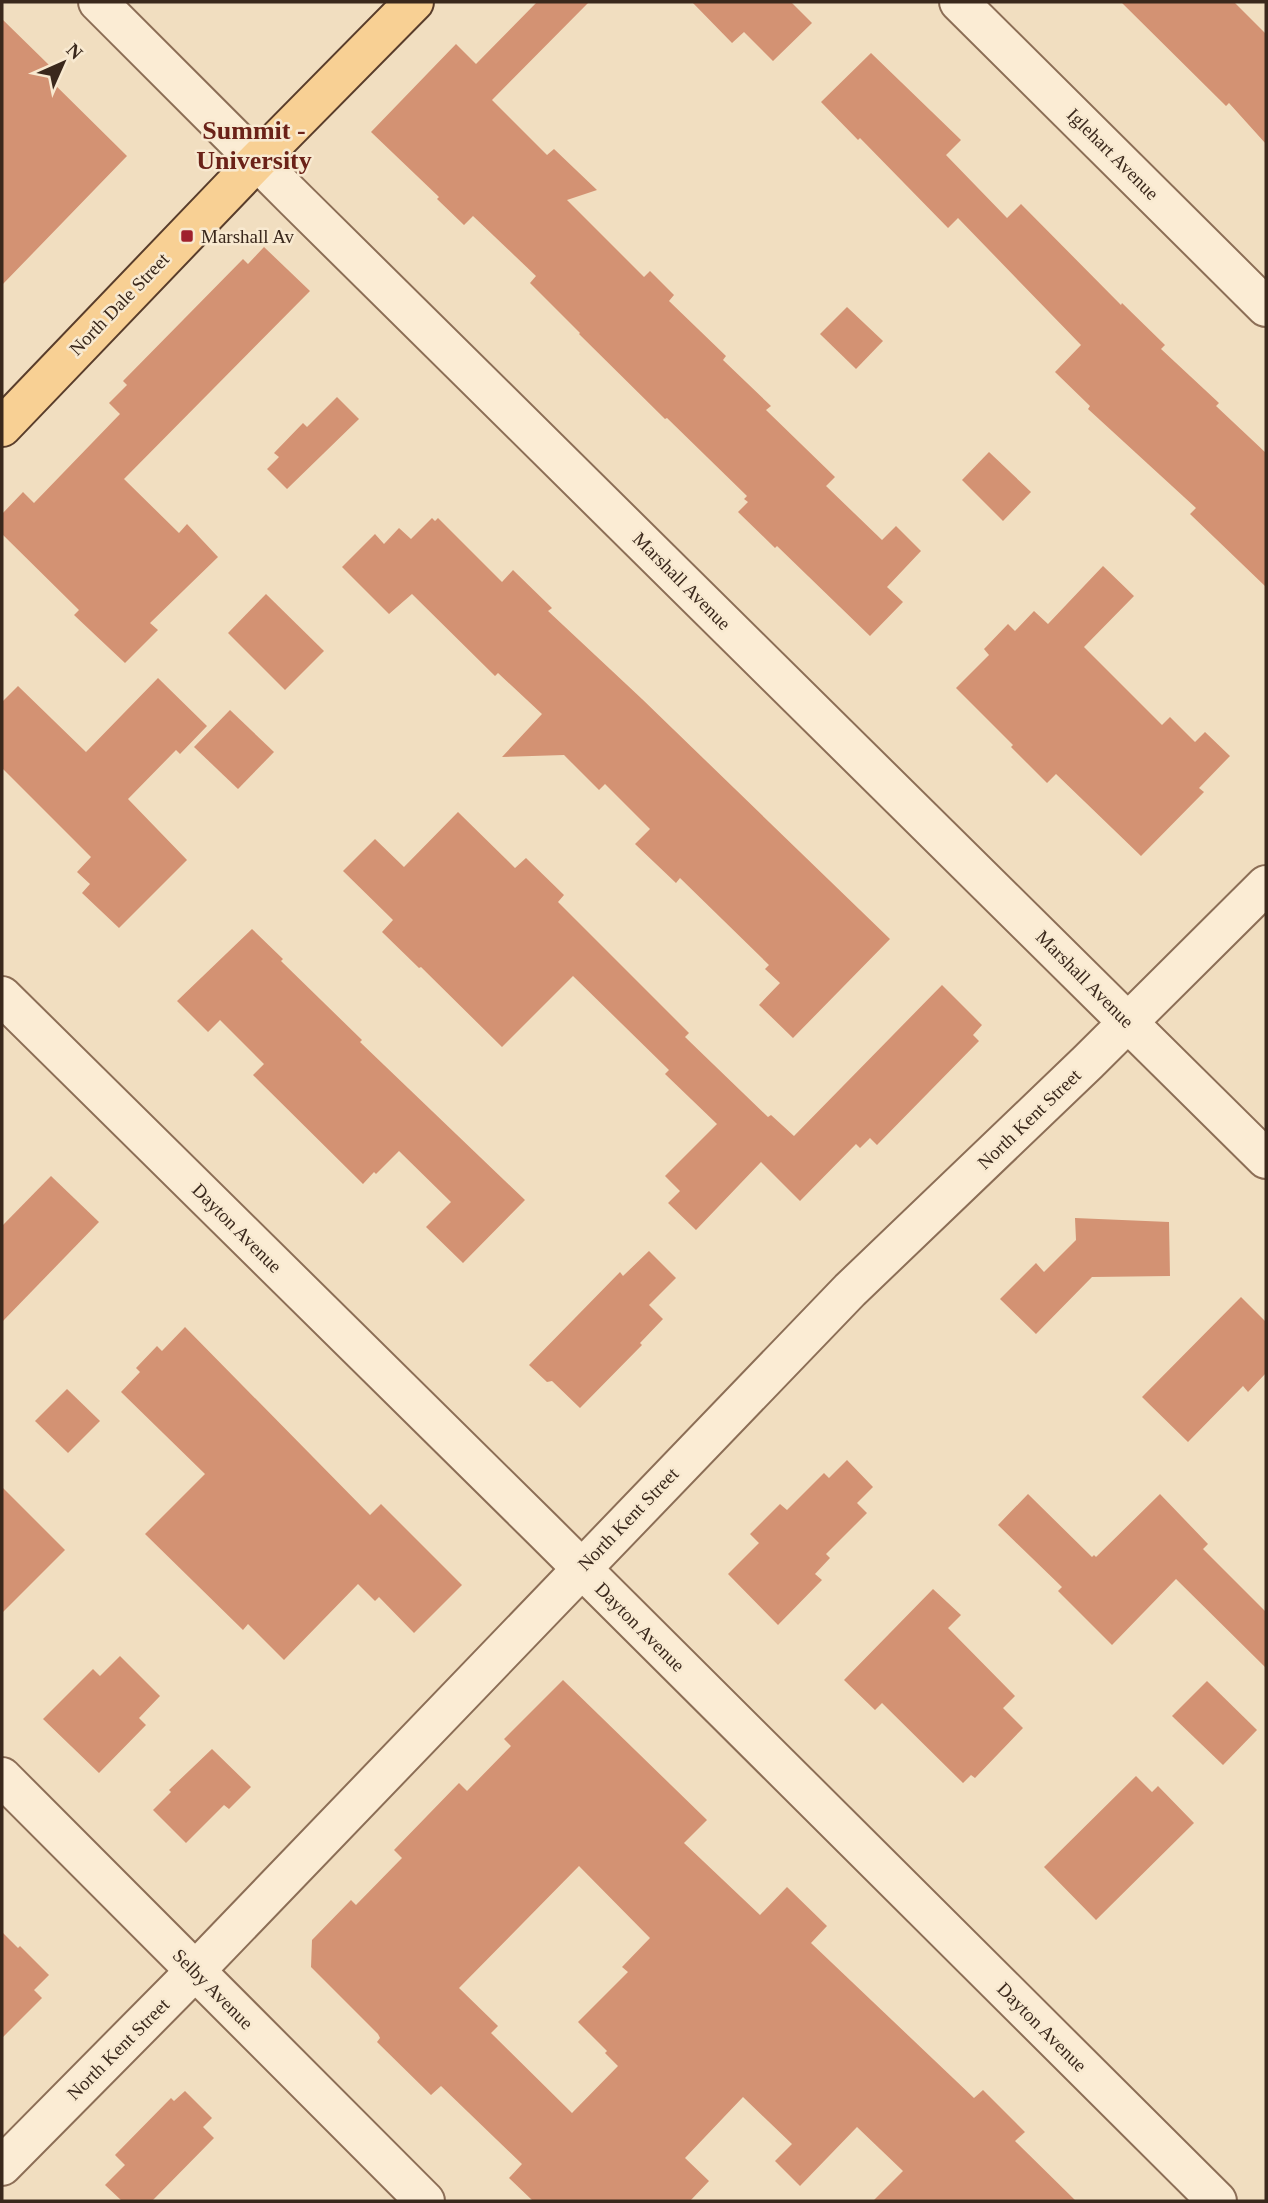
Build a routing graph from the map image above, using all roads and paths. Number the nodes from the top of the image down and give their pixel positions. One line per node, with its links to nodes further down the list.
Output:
1 (98, 2): 4 (street, Marshall Avenue)
2 (414, 2): 4 (main road, North Dale Street)
3 (959, 2): 5 (street, Iglehart Avenue)
4 (257, 161): 6 (main road, North Dale Street); 9 (street, Marshall Avenue)
5 (1266, 306)
6 (2, 427)
7 (1266, 885): 9 (street, North Kent Street)
8 (2, 996): 11 (street, Dayton Avenue)
9 (1128, 1022): 10 (street, Marshall Avenue); 11 (street, North Kent Street)
10 (1266, 1159)
11 (580, 1568): 13 (street, North Kent Street); 16 (street, Dayton Avenue)
12 (2, 1777): 13 (street, Selby Avenue)
13 (195, 1970): 14 (street, North Kent Street); 15 (street, Selby Avenue)
14 (2, 2166)
15 (425, 2201)
16 (1217, 2201)

